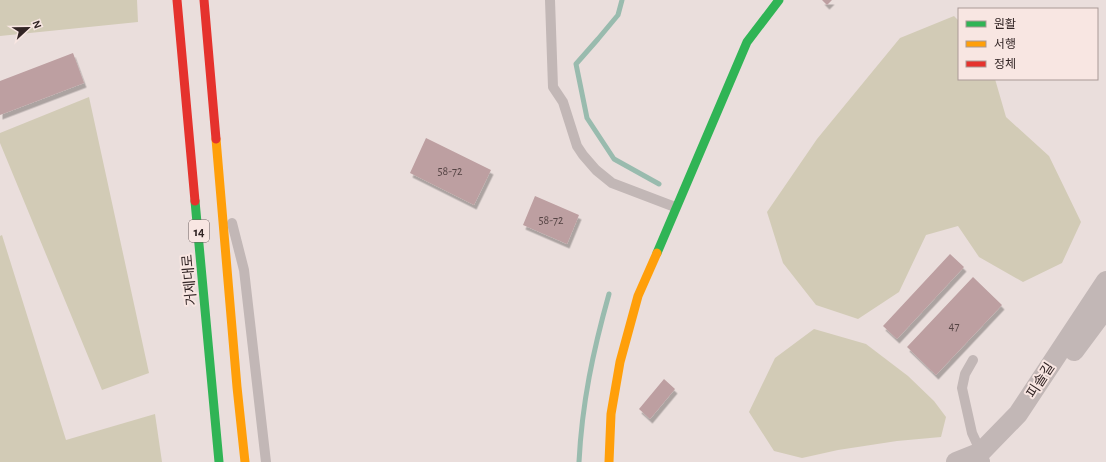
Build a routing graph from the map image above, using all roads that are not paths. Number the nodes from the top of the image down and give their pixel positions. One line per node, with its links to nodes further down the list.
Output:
1 (177, 0): 11 (main road, 거제대로 / 14)
2 (204, 0): 5 (main road, 14)
3 (550, 0): 6 (lane)
4 (780, 0): 6 (main road)
5 (219, 175): 12 (main road, 14); 13 (lane)
6 (675, 207): 14 (main road)
7 (1106, 281): 10 (street, 피솔길)
8 (1106, 308): 10 (street, 피솔길)
9 (973, 360): 10 (lane)
10 (983, 459): 15 (street, 피솔길)
11 (219, 462)
12 (245, 462)
13 (266, 462)
14 (609, 462)
15 (956, 462)

